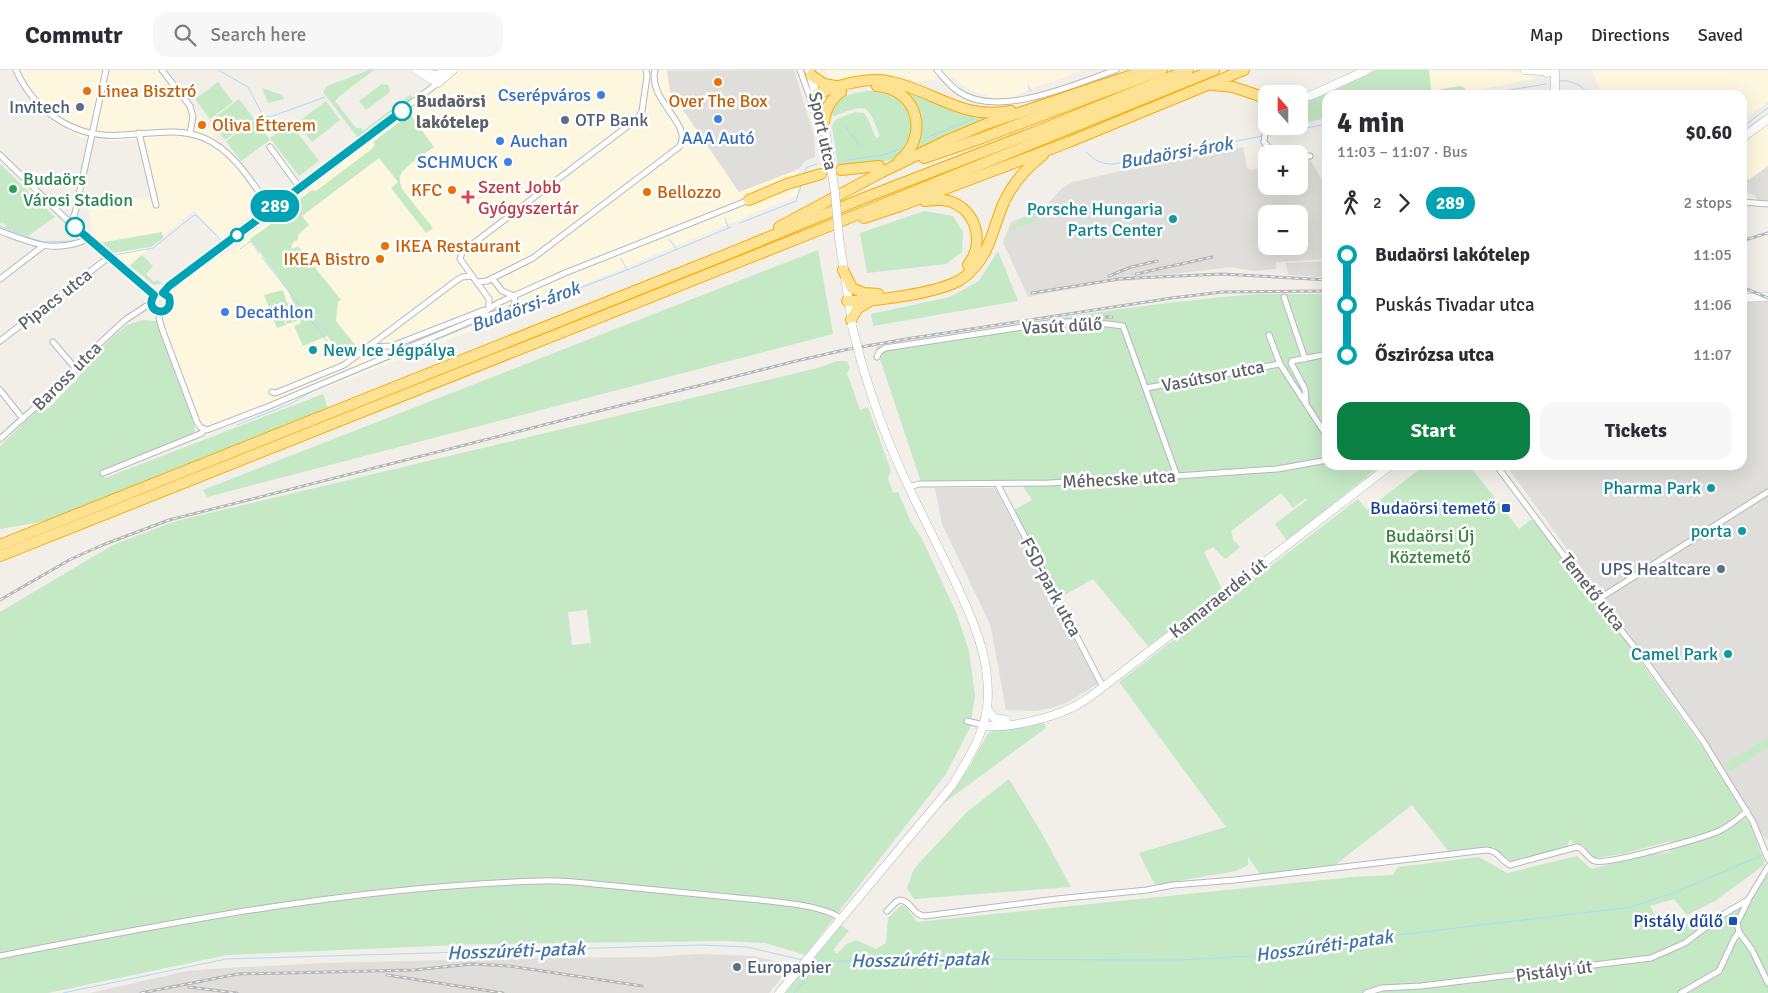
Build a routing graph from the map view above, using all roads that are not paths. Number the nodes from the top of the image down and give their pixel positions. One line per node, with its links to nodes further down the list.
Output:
1 (16, 70): 38 (street)
2 (106, 70): 38 (street)
3 (162, 70): 40 (street)
4 (646, 70): 64 (street)
5 (655, 70): 66 (street)
6 (800, 70): 42 (street)
7 (938, 70): 23 (street)
8 (1104, 70): 23 (street)
9 (1116, 70): 23 (street)
10 (1140, 70): 24 (highway)
11 (1147, 70): 24 (highway)
12 (1162, 70): 46 (highway)
13 (1188, 70): 62 (highway)
14 (1214, 70): 58 (highway)
15 (1244, 70): 26 (highway)
16 (1366, 70): 29 (street)
17 (1525, 70): 20 (street)
18 (1554, 70): 20 (street); 31 (street)
19 (452, 71): 21 (street); 25 (street)
20 (1543, 71): 30 (street)
21 (419, 72): 25 (street)
22 (810, 72): 27 (highway); 32 (street, Sport utca)
23 (1095, 77)
24 (1124, 77): 35 (highway)
25 (438, 83): 50 (street)
26 (1209, 85): 33 (highway); 43 (highway)
27 (843, 88): 32 (highway); 35 (highway); 37 (highway); 47 (highway)
28 (1322, 90): 34 (street)
29 (1323, 90)
30 (1552, 90)
31 (1555, 90)
32 (817, 94): 37 (street, Sport utca)
33 (1258, 95)
34 (1308, 97)
35 (1039, 106): 47 (highway)
36 (1768, 119): 41 (street)
37 (824, 122): 42 (street, Sport utca)
38 (92, 133): 39 (street); 57 (street)
39 (139, 133): 40 (street); 54 (street)
40 (190, 133): 56 (street)
41 (1747, 134)
42 (827, 138): 65 (street, Sport utca, bridge)
43 (1069, 142): 55 (highway); 77 (highway)
44 (270, 147): 50 (street)
45 (0, 155): 57 (street)
46 (924, 158)
47 (881, 169): 48 (highway); 62 (highway)
48 (841, 170)
49 (821, 174): 51 (highway)
50 (300, 188): 56 (street)
51 (749, 200): 76 (street)
52 (1747, 202): 53 (street)
53 (1768, 204)
54 (156, 205)
55 (900, 206): 58 (highway); 77 (highway)
56 (271, 209): 71 (street)
57 (71, 223): 60 (street)
58 (830, 226): 114 (highway)
59 (0, 231): 61 (street)
60 (88, 239): 61 (street); 63 (street)
61 (43, 246): 70 (street)
62 (735, 251): 113 (highway)
63 (109, 257): 75 (street); 89 (street, Pipacs utca)
64 (464, 266): 67 (street); 68 (street)
65 (843, 270): 77 (highway); 82 (street, Sport utca)
66 (502, 274): 69 (street); 73 (street)
67 (472, 276): 68 (street); 72 (street)
68 (462, 277): 91 (street)
69 (492, 278): 72 (street); 73 (street)
70 (0, 279)
71 (175, 282): 74 (street); 81 (street)
72 (477, 282): 84 (street)
73 (498, 287): 76 (street)
74 (163, 293): 75 (street); 81 (street)
75 (154, 295): 83 (street)
76 (514, 296): 84 (street); 86 (street)
77 (875, 297): 82 (highway); 87 (highway)
78 (1284, 297): 94 (street)
79 (1768, 297): 80 (street)
80 (1747, 298)
81 (170, 300): 85 (street)
82 (847, 301): 87 (street, Sport utca)
83 (153, 306): 85 (street); 96 (street, Baross utca)
84 (489, 308): 86 (street); 91 (street)
85 (161, 312): 102 (street)
86 (474, 320): 102 (street)
87 (852, 323): 110 (street, Sport utca, bridge)
88 (1269, 335): 95 (street)
89 (0, 341)
90 (53, 342): 96 (street)
91 (368, 348): 99 (street)
92 (1322, 355): 94 (street)
93 (877, 357): 97 (street, Vasút dűlő)
94 (1304, 358): 100 (street)
95 (1280, 364): 97 (street, Vasútsor utca); 100 (street)
96 (76, 368): 101 (street, Baross utca)
97 (1146, 388): 109 (street, Vasút dűlő)
98 (0, 390): 101 (street)
99 (272, 392)
100 (1306, 404): 103 (street)
101 (22, 419): 104 (street, Baross utca)
102 (204, 429): 108 (street)
103 (1322, 429)
104 (0, 439)
105 (1322, 461): 109 (street, Méhecske utca)
106 (1385, 470): 116 (street, Kamaraerdei út)
107 (1500, 470): 115 (street, Temető utca)
108 (103, 473)
109 (1177, 476): 110 (street, Méhecske utca)
110 (909, 487): 117 (street, Sport utca)
111 (999, 487): 116 (street, FSD-park utca)
112 (1768, 492): 115 (street)
113 (0, 544)
114 (0, 556)
115 (1597, 600): 122 (street, Temető utca)
116 (1103, 687): 118 (street, Kamaraerdei út)
117 (987, 708): 119 (street); 121 (street, Sport utca)
118 (1039, 718): 119 (street, Kamaraerdei út); 121 (street, Kamaraerdei út)
119 (1006, 720): 121 (street, Kamaraerdei út)
120 (967, 721): 121 (street)
121 (983, 725): 129 (street, Sport utca)
122 (1747, 810): 123 (street, Temető utca); 126 (street)
123 (1767, 858)
124 (1768, 868): 125 (street)
125 (1748, 900): 127 (street, Pistályi út); 128 (street)
126 (887, 911)
127 (1730, 911): 128 (street); 133 (street, Pistályi út)
128 (1738, 918): 130 (street)
129 (841, 919): 131 (street); 134 (street, Sport utca)
130 (1739, 932): 132 (street); 136 (street)
131 (0, 956)
132 (1768, 983)
133 (1372, 992): 135 (street, Pistályi út)
134 (779, 993)
135 (1366, 993)
136 (1682, 993)

